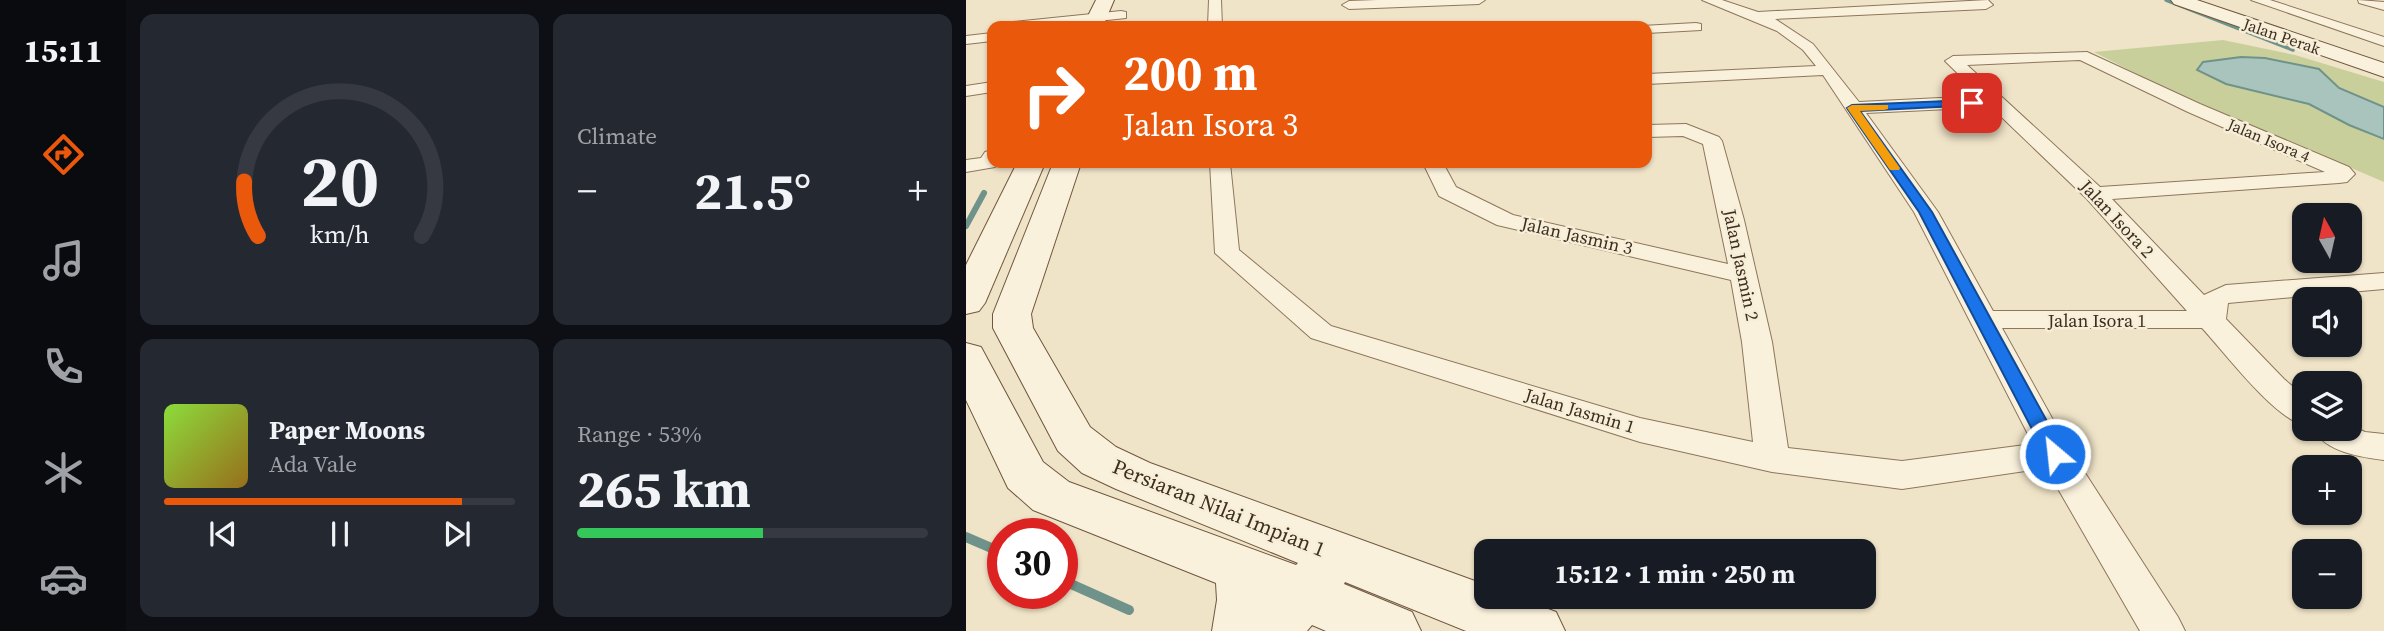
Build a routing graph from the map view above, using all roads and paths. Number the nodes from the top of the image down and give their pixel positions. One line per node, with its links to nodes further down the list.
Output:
1 (1215, 0): 15 (street)
2 (1479, 0): 10 (street)
3 (1708, 0): 13 (street)
4 (1980, 0): 13 (street)
5 (2180, 0): 25 (street, Jalan Perak)
6 (2208, 0): 22 (street, Jalan Perak)
7 (2257, 0): 22 (street)
8 (2364, 0): 9 (street)
9 (2384, 6)
10 (1350, 7)
11 (1121, 14): 12 (street)
12 (1098, 15): 14 (street)
13 (1757, 16): 24 (street)
14 (1052, 21)
15 (1215, 21)
16 (1696, 27): 17 (street)
17 (1652, 29)
18 (966, 31): 19 (street)
19 (987, 33)
20 (987, 34): 21 (street)
21 (966, 40)
22 (2384, 48)
23 (1954, 60): 29 (street, Jalan Isora 2); 38 (street, Jalan Isora 4)
24 (1827, 70): 26 (street); 30 (street)
25 (2384, 70)
26 (1652, 79)
27 (987, 88): 28 (street)
28 (966, 91)
29 (1996, 102): 30 (street); 38 (street, Jalan Isora 2)
30 (1852, 108): 43 (street)
31 (1652, 131): 39 (street, Jalan Jasmin 2)
32 (987, 163): 33 (street)
33 (966, 166)
34 (1029, 168): 41 (street)
35 (1065, 168): 51 (street, Persiaran Nilai Impian 1)
36 (1220, 168): 49 (street, Jalan Jasmin 1)
37 (1436, 168): 39 (street, Jalan Jasmin 3)
38 (2095, 194): 42 (street, Jalan Isora 2)
39 (1743, 275): 49 (street, Jalan Jasmin 2)
40 (2384, 281): 42 (street)
41 (966, 303)
42 (2212, 319): 43 (street, Jalan Isora 1); 45 (street, Jalan Isora 2)
43 (1983, 320): 48 (street)
44 (966, 356): 50 (street, Persiaran Nilai Impian 1)
45 (2292, 404)
46 (2353, 441): 47 (street)
47 (2384, 447)
48 (2055, 454): 49 (street, Jalan Jasmin 1); 54 (street)
49 (1772, 459)
50 (1243, 569): 51 (street, Persiaran Nilai Impian 1); 52 (street)
51 (1340, 605): 53 (street, Persiaran Nilai Impian 1)
52 (1242, 631)
53 (1535, 631)
54 (2164, 631)

